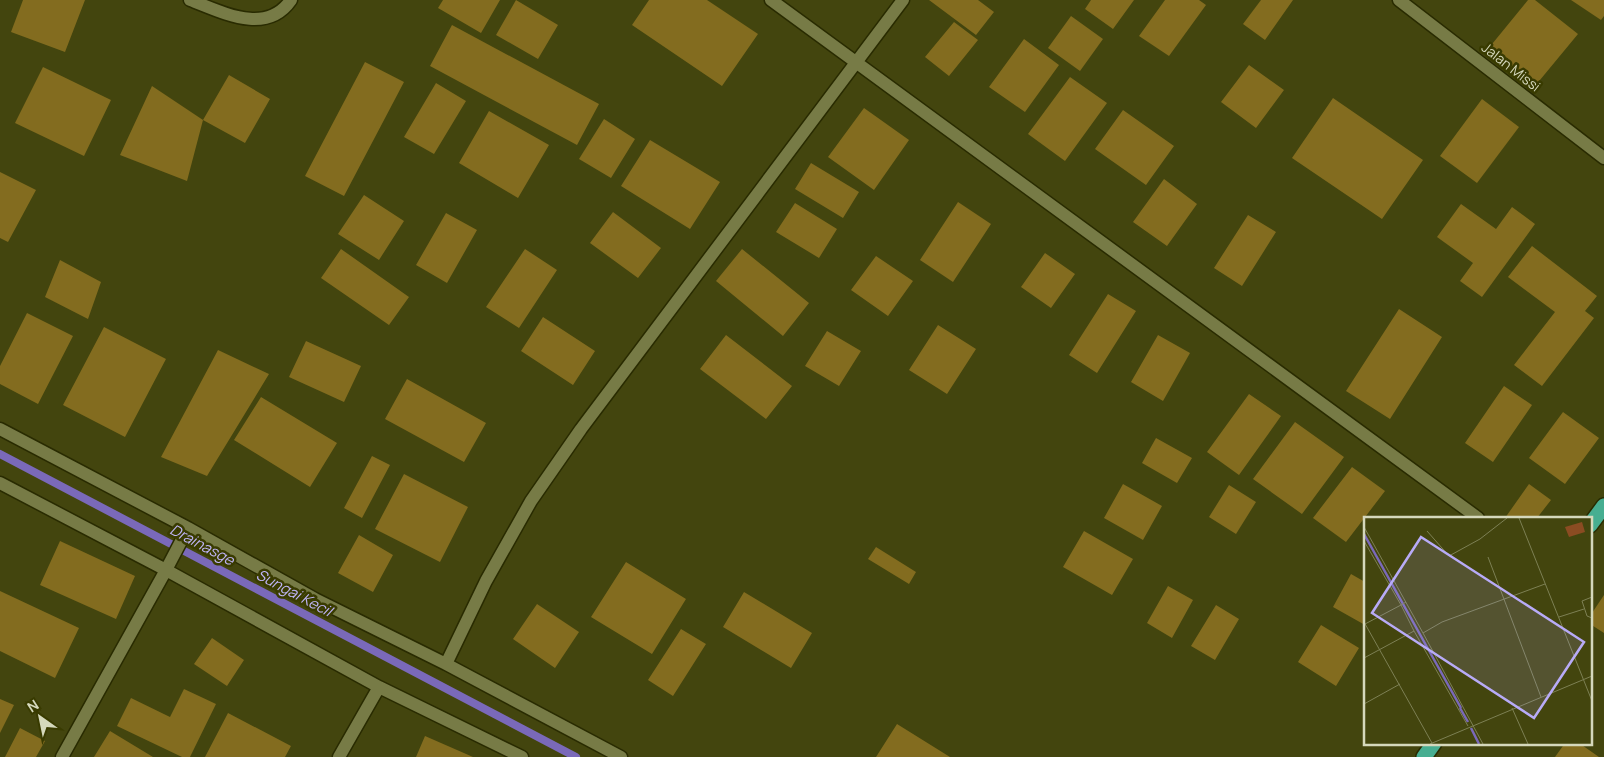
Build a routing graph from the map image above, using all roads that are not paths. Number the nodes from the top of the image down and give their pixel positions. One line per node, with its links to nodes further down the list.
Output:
1 (190, 0): 2 (street)
2 (290, 0)
3 (772, 0): 6 (street)
4 (903, 0): 6 (street)
5 (1399, 0): 7 (street, Jalan Missi)
6 (857, 62): 11 (street); 15 (street)
7 (1604, 158)
8 (0, 429): 13 (street)
9 (0, 484): 14 (street)
10 (1604, 506): 12 (highway)
11 (1477, 517)
12 (1592, 522)
13 (185, 533): 14 (street); 15 (street)
14 (168, 566): 16 (street); 18 (street)
15 (446, 664): 21 (street)
16 (378, 687): 19 (street); 20 (street)
17 (1433, 744): 22 (highway)
18 (62, 757)
19 (339, 757)
20 (522, 757)
21 (621, 757)
22 (1424, 757)

